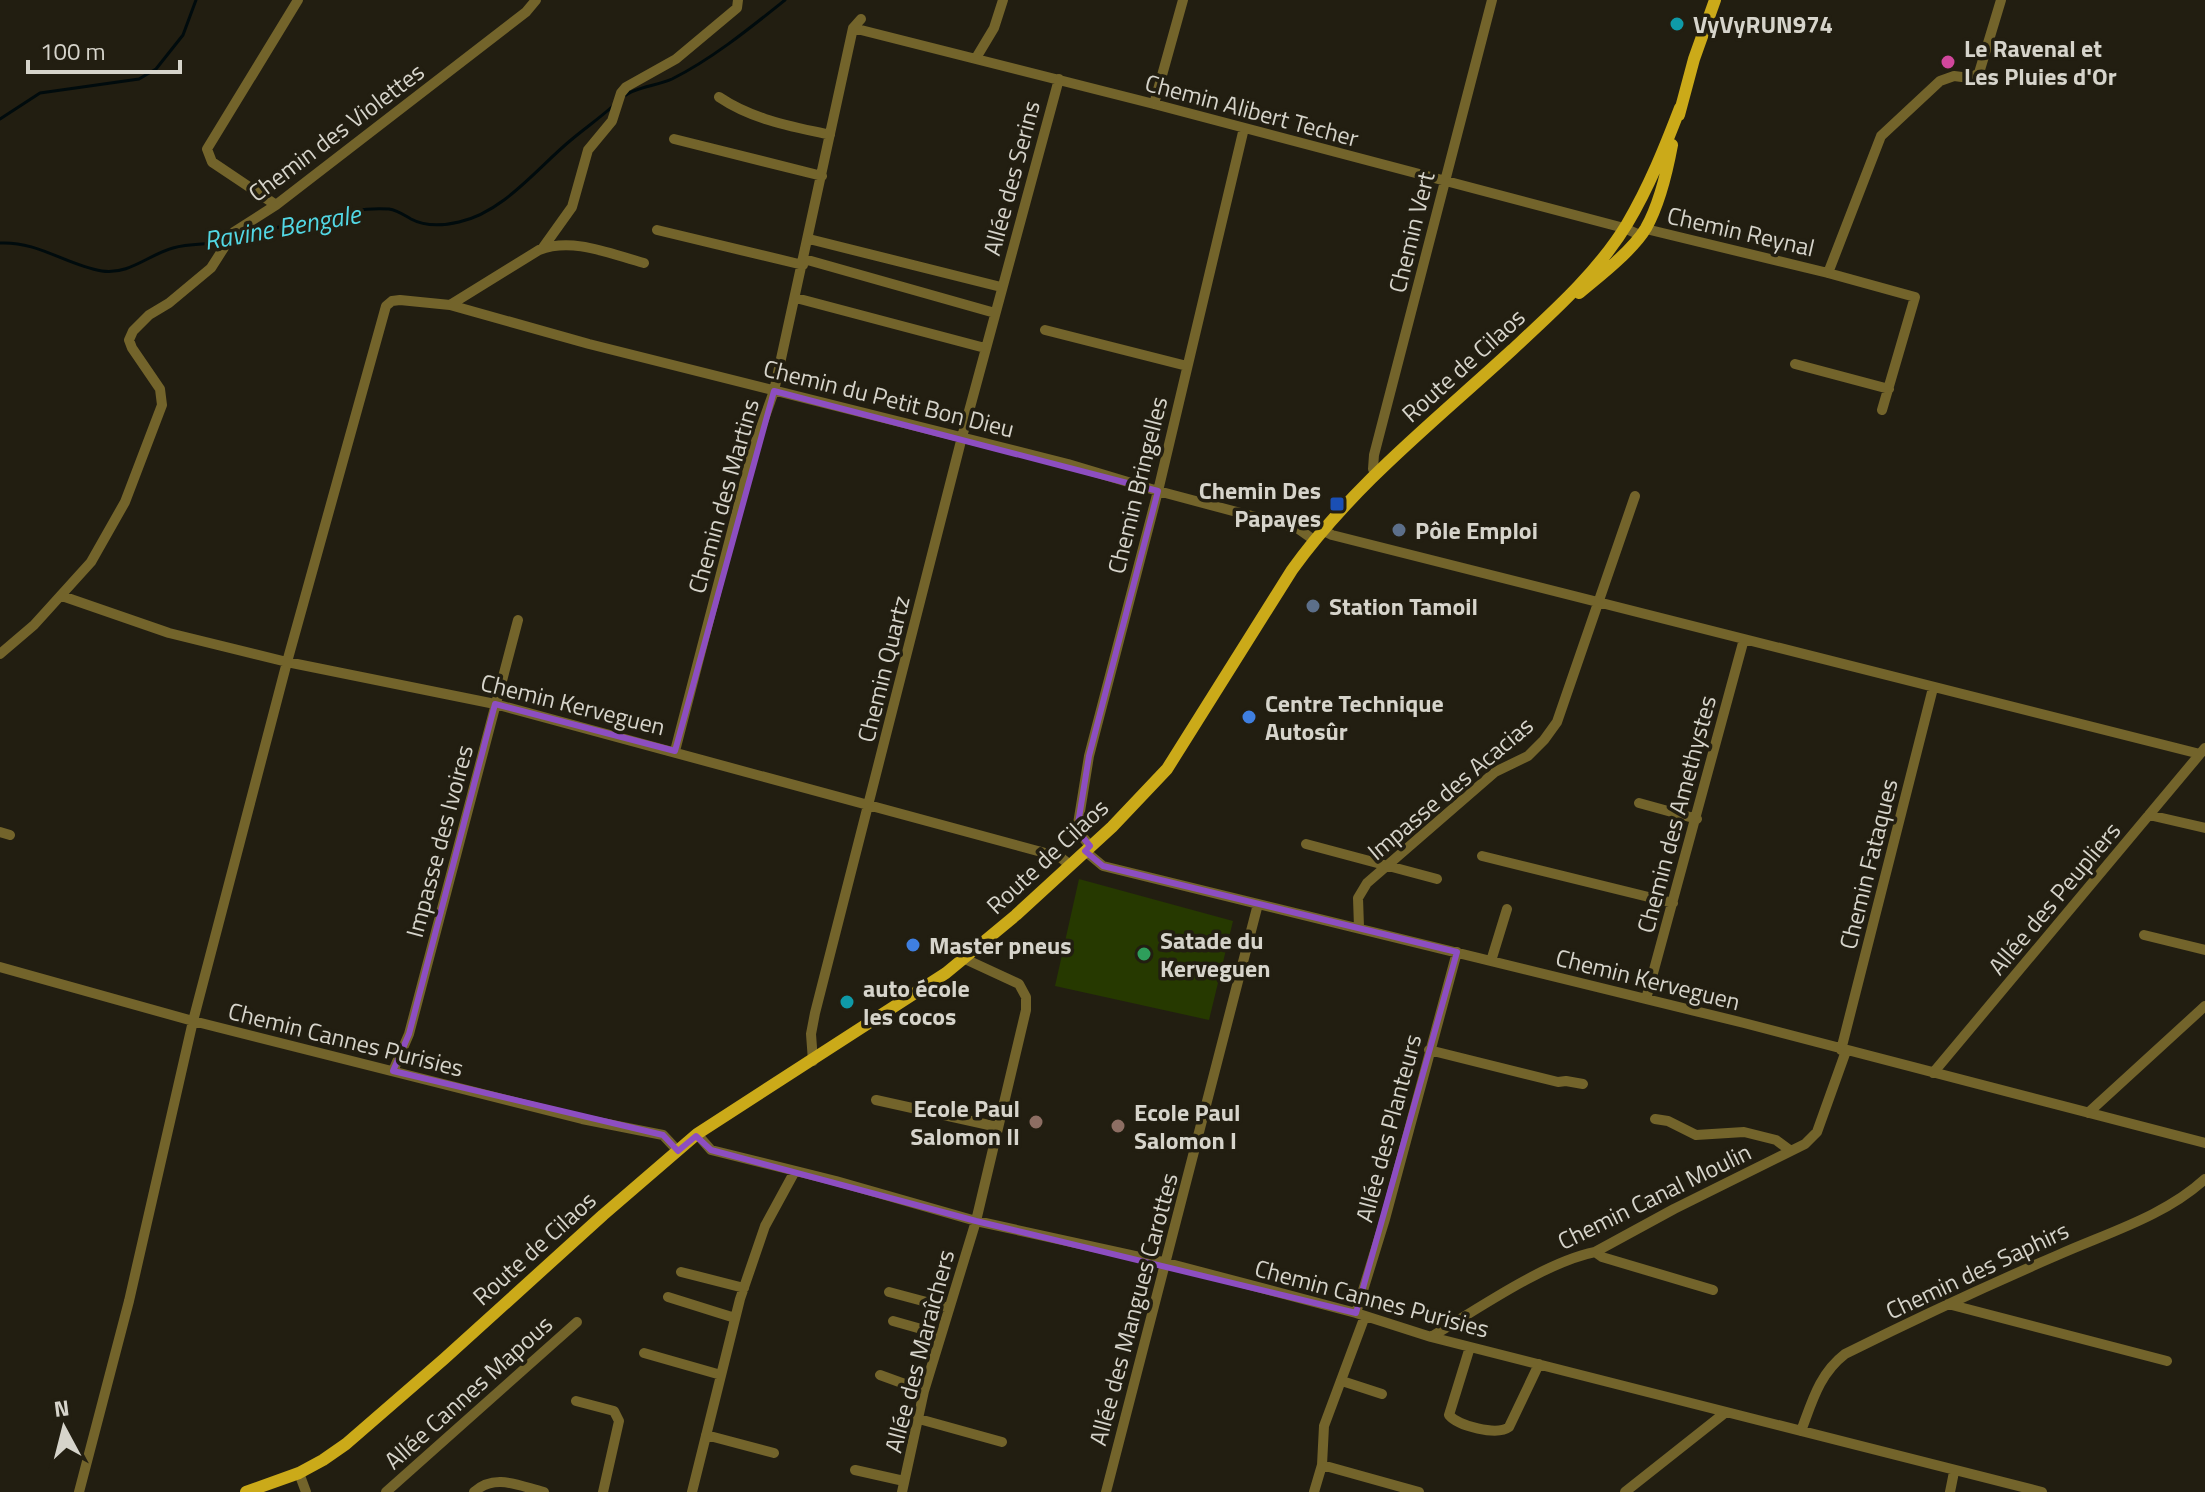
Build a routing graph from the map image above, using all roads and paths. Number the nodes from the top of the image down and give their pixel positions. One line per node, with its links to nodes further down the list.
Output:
1 (298, 0): 21 (street)
2 (536, 0): 21 (street, Chemin des Violettes)
3 (738, 0): 26 (street)
4 (1003, 0): 11 (street)
5 (1183, 0): 14 (street)
6 (1492, 0): 20 (street, Chemin Vert)
7 (1715, 0): 18 (main road, Route de Cilaos)
8 (2001, 0): 29 (street)
9 (861, 19): 10 (street, Chemin des Martins)
10 (853, 28): 11 (street, Chemin Alibert Techer); 16 (street, Chemin des Martins)
11 (976, 58): 12 (street, Chemin Alibert Techer)
12 (1059, 79): 14 (street, Chemin Alibert Techer); 30 (street, Allée des Serins)
13 (719, 97): 16 (street)
14 (1154, 104): 15 (street, Chemin Alibert Techer)
15 (1244, 128): 20 (street, Chemin Alibert Techer); 38 (street, Chemin Bringelles)
16 (830, 135): 19 (street, Chemin des Martins)
17 (674, 139): 19 (street)
18 (1665, 160): 22 (main road, Route de Cilaos); 24 (main road, Route de Cilaos)
19 (822, 176): 25 (street, Chemin des Martins)
20 (1444, 181): 22 (street, Chemin Alibert Techer); 43 (street, Chemin Vert)
21 (276, 205): 47 (street, Chemin des Violettes)
22 (1624, 228): 24 (street, Chemin Alibert Techer); 34 (main road, Route de Cilaos)
23 (657, 230): 27 (street)
24 (1643, 232): 29 (street, Chemin Reynal); 34 (main road, Route de Cilaos)
25 (809, 239): 27 (street, Chemin des Martins); 30 (street)
26 (542, 249): 28 (street); 32 (street)
27 (804, 262): 31 (street, Chemin des Martins); 33 (street)
28 (644, 263)
29 (1828, 273): 39 (street, Chemin Reynal)
30 (1001, 287): 33 (street, Chemin Quartz)
31 (796, 298): 36 (street); 40 (street, Chemin des Martins)
32 (450, 305): 40 (street, Chemin du Petit Bon Dieu); 52 (street, Chemin du Petit Bon Dieu)
33 (995, 313): 36 (street, Chemin Quartz)
34 (1547, 318): 43 (main road, Route de Cilaos)
35 (1045, 330): 38 (street)
36 (985, 348): 42 (street, Chemin Quartz)
37 (1795, 364): 39 (street)
38 (1187, 366): 44 (street, Chemin Bringelles)
39 (1889, 389): 41 (street)
40 (774, 391): 42 (street, Chemin du Petit Bon Dieu); 55 (street, Chemin des Martins)
41 (1882, 410)
42 (962, 437): 44 (street, Chemin du Petit Bon Dieu); 58 (street, Chemin Quartz)
43 (1377, 473): 46 (main road, Route de Cilaos)
44 (1158, 491): 46 (street, Chemin du Petit Bon Dieu); 63 (street, Chemin Bringelles)
45 (1635, 496): 48 (street, Impasse des Acacias)
46 (1318, 535): 48 (street, Chemin du Petit Bon Dieu); 63 (main road, Route de Cilaos)
47 (62, 596): 51 (street, Chemin des Violettes); 52 (street, Chemin Kerveguen)
48 (1600, 602): 50 (street, Chemin du Petit Bon Dieu); 66 (street, Impasse des Acacias)
49 (518, 620): 54 (street, Impasse des Ivoires)
50 (1744, 639): 53 (street, Chemin du Petit Bon Dieu); 60 (street, Chemin des Amethystes)
51 (0, 654)
52 (287, 662): 54 (street, Chemin Kerveguen); 80 (street)
53 (1933, 688): 56 (street, Chemin du Petit Bon Dieu); 82 (street, Chemin Fataques)
54 (495, 704): 55 (street, Chemin Kerveguen); 84 (street, Impasse des Ivoires)
55 (675, 751): 58 (street, Chemin Kerveguen)
56 (2203, 751): 59 (street, Allée des Peupliers)
57 (1639, 803): 60 (street)
58 (870, 804): 65 (street, Chemin Kerveguen); 83 (street, Chemin Quartz)
59 (2149, 815): 61 (street); 85 (street, Allée des Peupliers)
60 (1697, 819): 68 (street, Chemin des Amethystes)
61 (2205, 828)
62 (1306, 844): 66 (street)
63 (1088, 849): 65 (main road, Route de Cilaos); 69 (street, Chemin Kerveguen)
64 (1482, 856): 68 (street)
65 (1070, 865): 75 (main road, Route de Cilaos)
66 (1388, 865): 67 (street); 71 (street, Impasse des Acacias)
67 (1437, 879)
68 (1673, 903): 78 (street, Chemin des Amethystes)
69 (1258, 904): 71 (street, Chemin Kerveguen); 99 (street, Allée des Mangues Carottes)
70 (1507, 909): 76 (street)
71 (1359, 927): 74 (street, Chemin Kerveguen)
72 (2144, 935): 73 (street)
73 (2205, 950)
74 (1457, 952): 76 (street, Chemin Kerveguen); 81 (street, Allée des Planteurs)
75 (965, 959): 83 (main road, Route de Cilaos); 90 (street, Allée des Maraîchers)
76 (1491, 961): 78 (street, Chemin Kerveguen)
77 (0, 967): 80 (street, Chemin Cannes Purisies)
78 (1646, 999): 82 (street, Chemin Kerveguen)
79 (2205, 1006): 88 (street)
80 (193, 1021): 84 (street, Chemin Cannes Purisies); 134 (street)
81 (1429, 1050): 86 (street); 107 (street, Allée des Planteurs)
82 (1844, 1050): 85 (street, Chemin Kerveguen); 94 (street, Chemin Canal Moulin)
83 (813, 1061): 91 (main road, Route de Cilaos)
84 (393, 1071): 93 (street, Chemin Cannes Purisies)
85 (1933, 1073): 88 (street, Chemin Kerveguen)
86 (1583, 1084)
87 (876, 1100): 90 (street)
88 (2088, 1113): 92 (street, Chemin Kerveguen)
89 (1655, 1119): 94 (street)
90 (998, 1127): 97 (street, Allée des Maraîchers)
91 (697, 1134): 93 (main road, Route de Cilaos); 95 (street, Chemin Cannes Purisies)
92 (2205, 1143)
93 (678, 1151): 132 (main road, Route de Cilaos)
94 (1791, 1151): 98 (street, Chemin Canal Moulin)
95 (795, 1171): 97 (street, Chemin Cannes Purisies); 101 (street)
96 (2205, 1179): 105 (street, Chemin des Saphirs)
97 (976, 1221): 99 (street, Chemin Cannes Purisies); 106 (street, Allée des Maraîchers)
98 (1595, 1252): 102 (street); 112 (street, Chemin Canal Moulin)
99 (1167, 1263): 107 (street, Chemin Cannes Purisies); 142 (street, Allée des Mangues Carottes)
100 (681, 1272): 101 (street)
101 (744, 1288): 108 (street)
102 (1713, 1290)
103 (889, 1292): 106 (street)
104 (668, 1297): 108 (street)
105 (1947, 1304): 115 (street); 125 (street, Chemin des Saphirs)
106 (949, 1308): 111 (street, Allée des Maraîchers)
107 (1361, 1315): 112 (street, Chemin Cannes Purisies); 119 (street, Allée des Planteurs)
108 (735, 1318): 117 (street)
109 (893, 1321): 111 (street)
110 (577, 1322): 137 (street, Allée Cannes Mapous)
111 (939, 1334): 120 (street, Allée des Maraîchers)
112 (1431, 1337): 113 (street, Chemin Cannes Purisies)
113 (1470, 1347): 116 (street, Chemin Cannes Purisies); 116 (street)
114 (644, 1353): 117 (street)
115 (2167, 1361)
116 (1539, 1364): 123 (street, Chemin Cannes Purisies)
117 (721, 1375): 126 (street)
118 (880, 1375): 120 (street)
119 (1342, 1381): 121 (street); 129 (street, Allée des Planteurs)
120 (924, 1391): 124 (street, Allée des Maraîchers)
121 (1382, 1394)
122 (576, 1401): 140 (street)
123 (1726, 1412): 125 (street, Chemin Cannes Purisies); 145 (street)
124 (919, 1419): 127 (street); 133 (street, Allée des Maraîchers)
125 (1801, 1431): 131 (street, Chemin Cannes Purisies)
126 (706, 1435): 128 (street); 141 (street)
127 (1002, 1442)
128 (774, 1453)
129 (1322, 1465): 143 (street, Allée des Planteurs); 144 (street)
130 (855, 1470): 133 (street)
131 (1954, 1472): 146 (street); 147 (street, Chemin Cannes Purisies)
132 (299, 1473): 135 (main road, Route de Cilaos); 136 (street)
133 (903, 1487)
134 (79, 1492)
135 (246, 1492)
136 (306, 1492)
137 (386, 1492)
138 (474, 1492): 139 (street)
139 (544, 1492)
140 (603, 1492)
141 (692, 1492)
142 (1106, 1492)
143 (1314, 1492)
144 (1419, 1492)
145 (1625, 1492)
146 (1950, 1492)
147 (2042, 1492)

